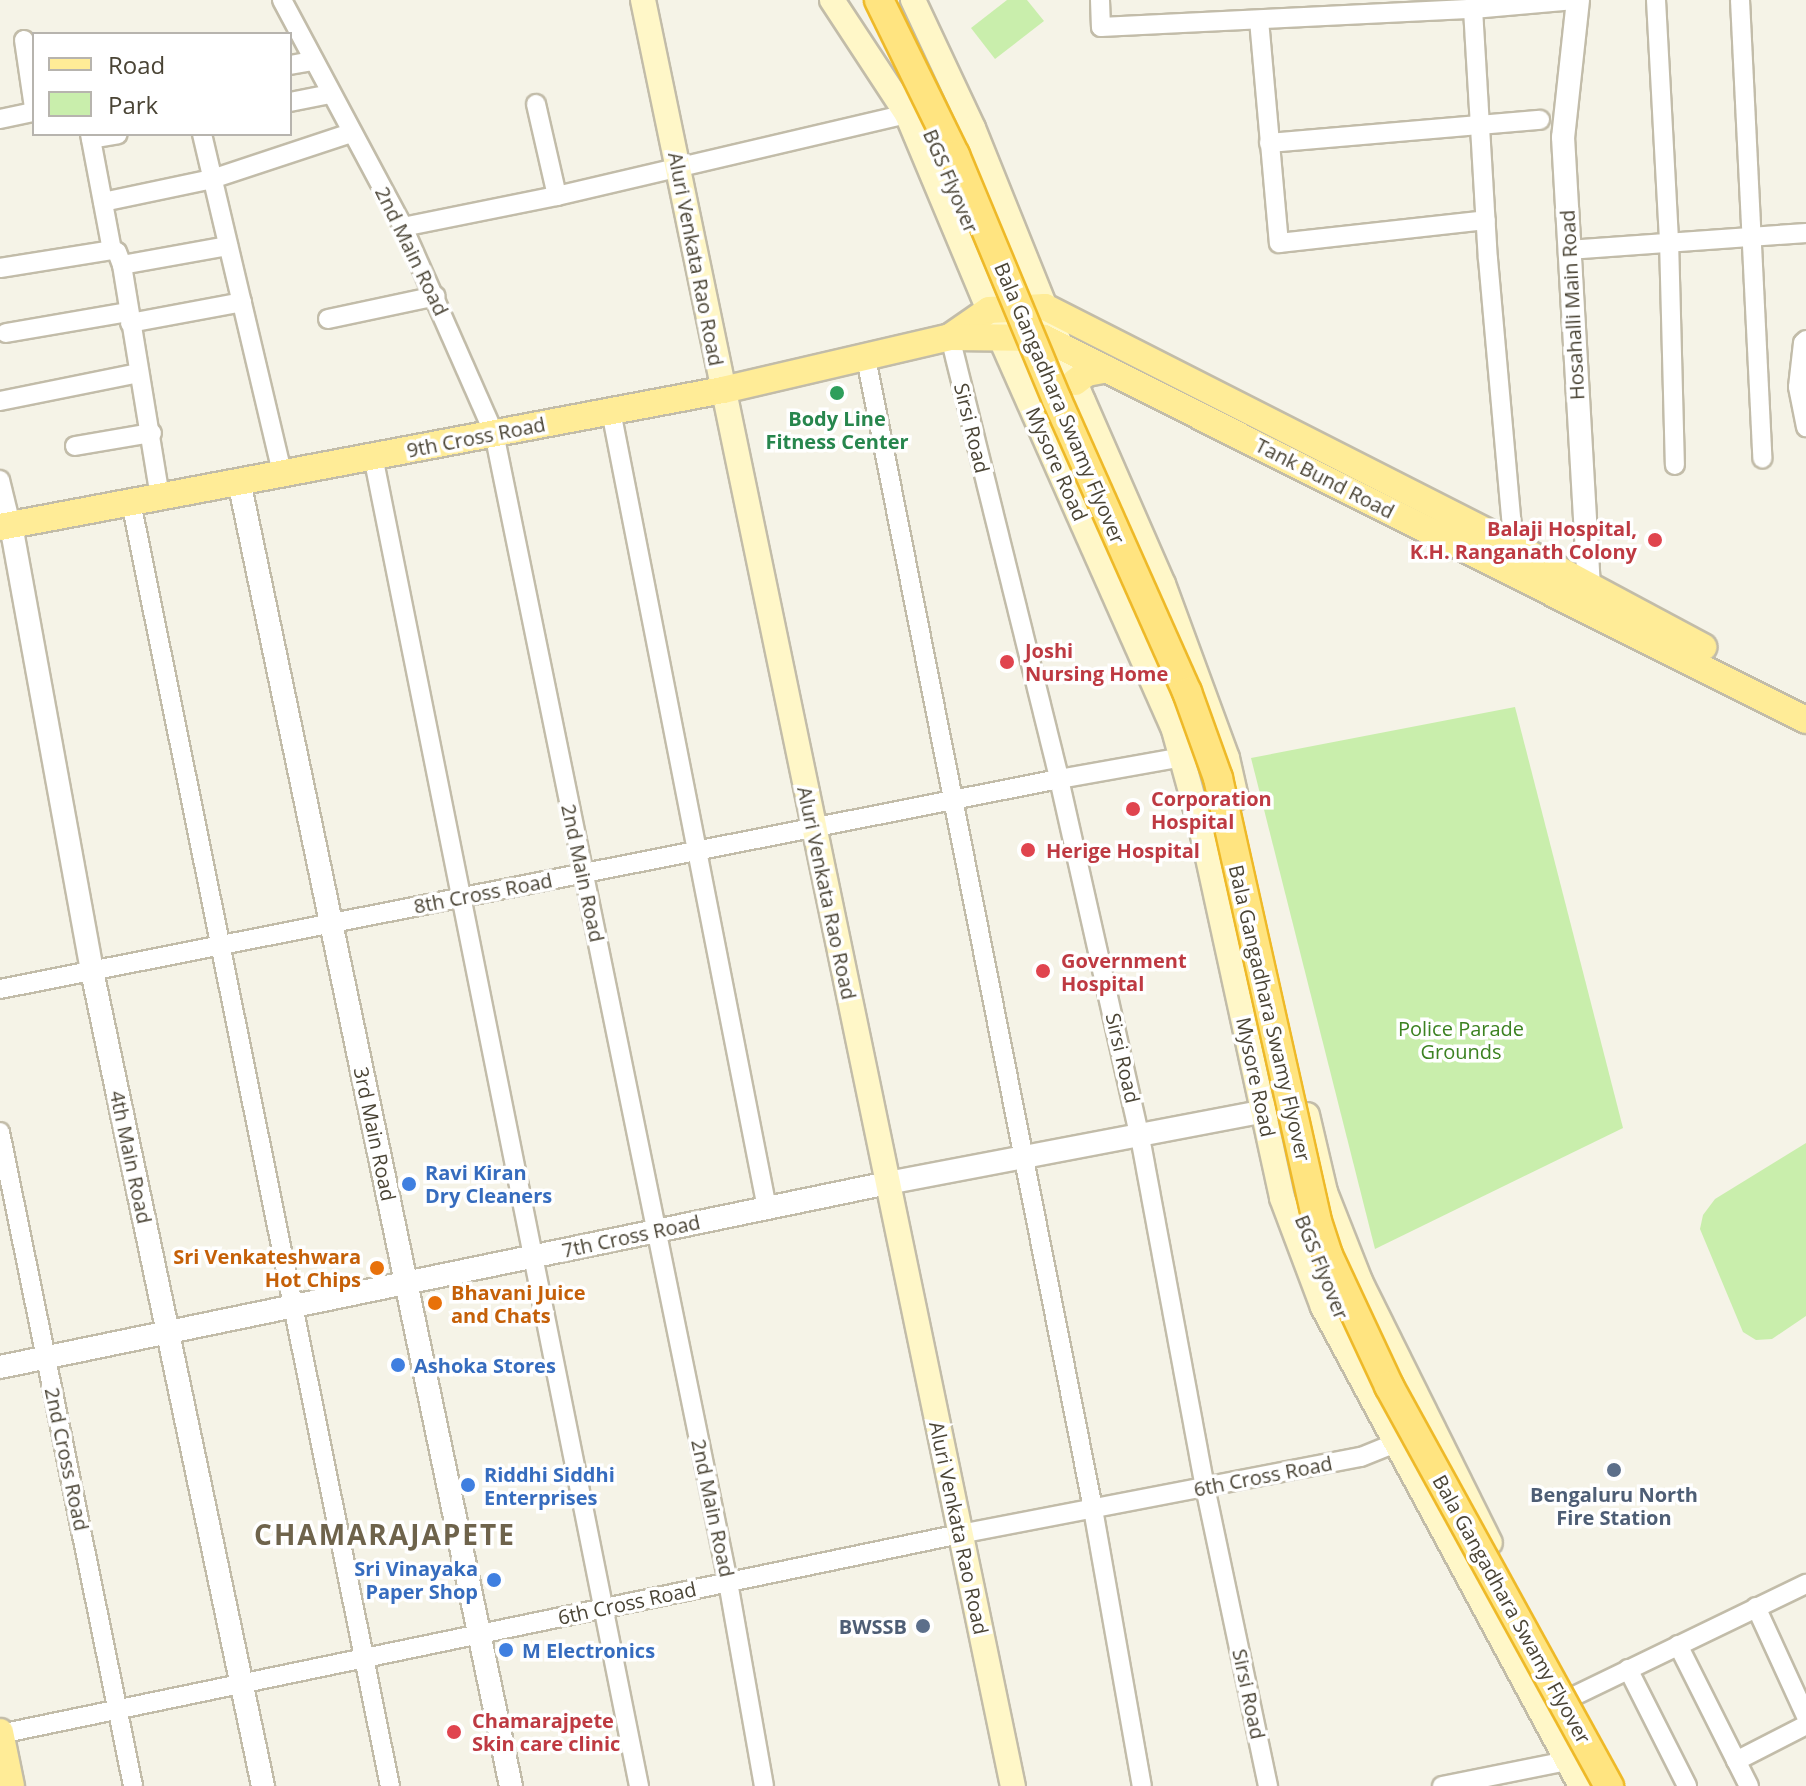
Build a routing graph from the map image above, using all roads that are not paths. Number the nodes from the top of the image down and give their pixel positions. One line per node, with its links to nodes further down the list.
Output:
1 (282, 0): 15 (street, 2nd Main Road)
2 (643, 0): 30 (main road, Aluri Venkata Rao Road)
3 (832, 0): 22 (main road, Mysore Road)
4 (864, 0): 137 (highway, BGS Flyover)
5 (879, 0): 138 (highway, Bala Gangadhara Swamy Flyover, bridge)
6 (913, 0): 45 (main road, Mysore Road)
7 (1100, 0): 13 (street)
8 (1576, 0): 12 (street); 40 (street, Hosahalli Main Road)
9 (1656, 0): 38 (street)
10 (1740, 0): 37 (street)
11 (1312, 9): 12 (street); 13 (street)
12 (1473, 9): 25 (street)
13 (1259, 20): 29 (street)
14 (24, 40): 18 (street)
15 (312, 61): 16 (street); 17 (street, 2nd Main Road)
16 (292, 65)
17 (330, 94): 19 (street); 26 (street, 2nd Main Road)
18 (32, 96)
19 (292, 102)
20 (536, 104): 32 (street)
21 (32, 111): 23 (street)
22 (907, 114): 30 (street); 46 (main road, Mysore Road)
23 (0, 119)
24 (1540, 120): 25 (street)
25 (1481, 124): 29 (street); 34 (street)
26 (351, 133): 31 (street); 35 (street, 2nd Main Road)
27 (90, 136): 33 (street)
28 (202, 136): 31 (street)
29 (1269, 143): 34 (street)
30 (678, 169): 32 (street); 58 (main road, Aluri Venkata Rao Road)
31 (212, 179): 33 (street); 39 (street)
32 (557, 196): 35 (street)
33 (103, 202): 41 (street)
34 (1486, 220): 74 (street)
35 (403, 227): 43 (street, 2nd Main Road)
36 (1806, 233): 37 (street)
37 (1751, 236): 38 (street); 66 (street)
38 (1669, 240): 40 (street); 67 (street)
39 (228, 246): 41 (street); 44 (street)
40 (1568, 250): 76 (street, Hosahalli Main Road)
41 (117, 258): 42 (street); 47 (street)
42 (0, 268)
43 (436, 296): 48 (street); 63 (street, 2nd Main Road)
44 (242, 302): 47 (street); 68 (street)
45 (1045, 307): 46 (main road); 53 (main road, Mysore Road); 74 (main road)
46 (989, 310): 50 (main road); 51 (main road, Mysore Road)
47 (129, 317): 49 (street); 56 (street)
48 (328, 319)
49 (6, 333)
50 (950, 337): 51 (main road, Tank Bund Road); 54 (main road, 9th Cross Road); 80 (street, Sirsi Road)
51 (1001, 339): 53 (main road, Tank Bund Road); 79 (main road, Mysore Road)
52 (1806, 340): 61 (street)
53 (1059, 345): 55 (main road, Tank Bund Road); 57 (main road, Mysore Road)
54 (866, 358): 58 (main road, 9th Cross Road); 81 (street)
55 (1107, 369): 57 (main road); 75 (main road, Tank Bund Road)
56 (139, 373): 59 (street); 62 (street)
57 (1075, 382): 90 (main road, Mysore Road)
58 (723, 390): 60 (main road, 9th Cross Road); 82 (main road, Aluri Venkata Rao Road)
59 (0, 401)
60 (611, 411): 63 (main road, 9th Cross Road); 83 (street)
61 (1806, 427)
62 (152, 433): 64 (street); 71 (street)
63 (494, 433): 65 (main road, 9th Cross Road); 84 (street, 2nd Main Road)
64 (75, 446)
65 (373, 456): 68 (main road, 9th Cross Road); 85 (street)
66 (1762, 458)
67 (1675, 465)
68 (282, 473): 70 (main road, 9th Cross Road)
69 (0, 480): 73 (street)
70 (239, 481): 71 (main road, 9th Cross Road); 86 (street, 3rd Main Road)
71 (160, 497): 72 (main road, 9th Cross Road)
72 (131, 502): 73 (main road, 9th Cross Road); 87 (street)
73 (5, 526): 88 (street, 4th Main Road)
74 (1513, 545): 75 (street); 76 (main road)
75 (1516, 574): 76 (main road, Tank Bund Road)
76 (1590, 598): 77 (main road); 78 (main road, Tank Bund Road)
77 (1806, 703)
78 (1806, 720)
79 (1183, 757): 80 (street, 8th Cross Road); 91 (main road, Mysore Road)
80 (1059, 779): 81 (street, 8th Cross Road); 93 (street, Sirsi Road)
81 (954, 799): 82 (street, 8th Cross Road); 94 (street)
82 (814, 827): 83 (street, 8th Cross Road); 95 (main road, Aluri Venkata Rao Road)
83 (698, 850): 84 (street, 8th Cross Road); 96 (street)
84 (583, 873): 85 (street, 8th Cross Road); 97 (street, 2nd Main Road)
85 (459, 898): 86 (street, 8th Cross Road); 98 (street)
86 (331, 923): 87 (street, 8th Cross Road); 99 (street, 3rd Main Road)
87 (218, 946): 88 (street, 8th Cross Road); 100 (street)
88 (92, 971): 89 (street, 8th Cross Road); 101 (street, 4th Main Road)
89 (0, 989)
90 (1304, 1103): 91 (street, 7th Cross Road); 117 (main road, Mysore Road)
91 (1263, 1112): 93 (street, 7th Cross Road); 104 (main road, Mysore Road)
92 (0, 1132): 102 (street, 2nd Cross Road)
93 (1140, 1137): 94 (street, 7th Cross Road); 105 (street, Sirsi Road)
94 (1023, 1159): 95 (street, 7th Cross Road); 106 (street)
95 (888, 1183): 96 (street, 7th Cross Road); 107 (main road, Aluri Venkata Rao Road)
96 (767, 1208): 97 (street, 7th Cross Road)
97 (656, 1231): 98 (street, 7th Cross Road); 108 (street, 2nd Main Road)
98 (532, 1257): 99 (street, 7th Cross Road); 111 (street)
99 (406, 1283): 100 (street, 7th Cross Road); 112 (street, 3rd Main Road)
100 (291, 1306): 101 (street, 7th Cross Road); 114 (street)
101 (168, 1332): 102 (street, 7th Cross Road); 116 (street, 4th Main Road)
102 (46, 1357): 103 (street, 7th Cross Road); 118 (street, 2nd Cross Road)
103 (0, 1367)
104 (1395, 1443): 105 (street, 6th Cross Road); 123 (main road, Mysore Road)
105 (1205, 1487): 106 (street, 6th Cross Road); 134 (street, Sirsi Road)
106 (1093, 1509): 107 (street, 6th Cross Road); 133 (street)
107 (960, 1534): 108 (street, 6th Cross Road); 132 (main road, Aluri Venkata Rao Road)
108 (728, 1582): 111 (street, 6th Cross Road); 131 (street, 2nd Main Road)
109 (1806, 1584): 110 (street)
110 (1756, 1607): 113 (street); 119 (street)
111 (606, 1608): 112 (street, 6th Cross Road); 130 (street)
112 (479, 1634): 114 (street, 6th Cross Road); 129 (street, 3rd Main Road)
113 (1678, 1645): 115 (street); 124 (street)
114 (365, 1658): 116 (street, 6th Cross Road); 128 (street)
115 (1628, 1669): 117 (street); 140 (street)
116 (242, 1683): 118 (street, 6th Cross Road); 127 (street, 4th Main Road)
117 (1572, 1697): 122 (main road, Mysore Road)
118 (117, 1709): 121 (street, 6th Cross Road); 126 (street, 2nd Cross Road)
119 (1806, 1716)
120 (1806, 1725): 124 (street)
121 (0, 1733): 125 (main road)
122 (1602, 1754): 123 (street); 139 (main road, Mysore Road)
123 (1568, 1761): 135 (street); 136 (main road, Mysore Road)
124 (1736, 1761): 141 (street)
125 (11, 1786)
126 (133, 1786)
127 (263, 1786)
128 (390, 1786)
129 (511, 1786)
130 (639, 1786)
131 (764, 1786)
132 (1013, 1786)
133 (1142, 1786)
134 (1268, 1786)
135 (1442, 1786)
136 (1581, 1786)
137 (1592, 1786)
138 (1609, 1786)
139 (1619, 1786)
140 (1687, 1786)
141 (1749, 1786)

